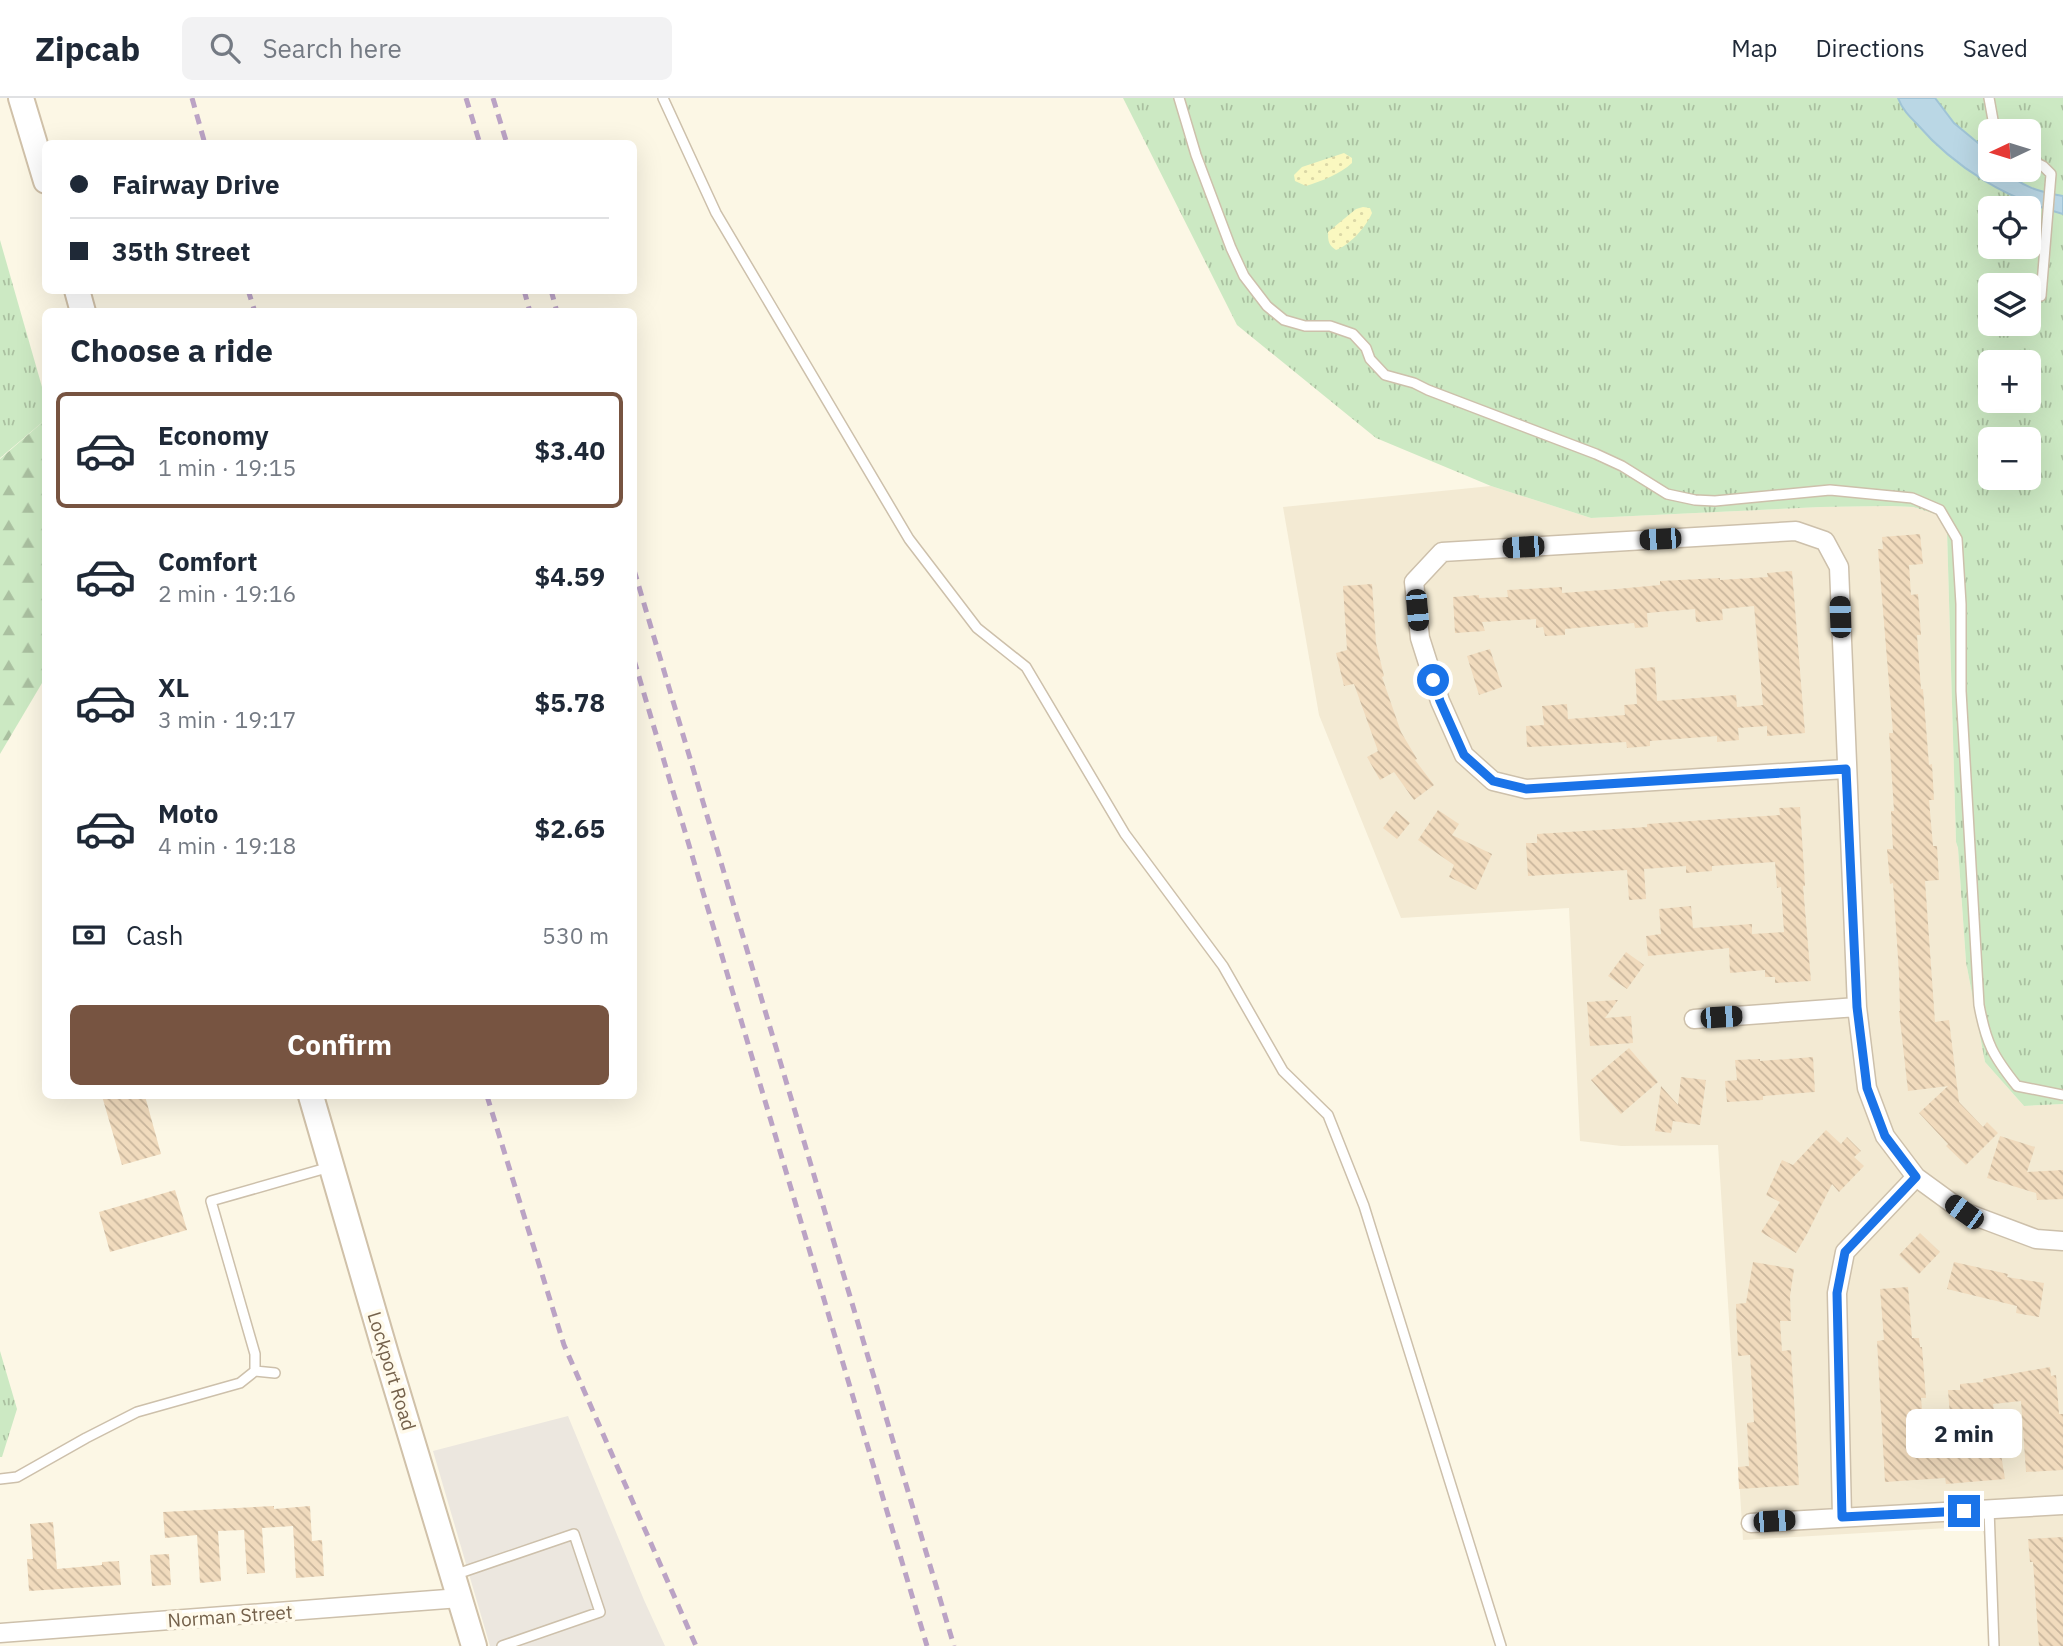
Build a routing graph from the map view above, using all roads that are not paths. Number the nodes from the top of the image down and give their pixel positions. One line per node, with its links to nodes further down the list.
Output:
1 (21, 98): 7 (street)
2 (663, 98): 28 (lane)
3 (1180, 98): 12 (lane)
4 (1989, 98): 5 (lane)
5 (1993, 119)
6 (2041, 166): 8 (lane)
7 (42, 168)
8 (2041, 296)
9 (1846, 769): 9 (street); 10 (street)
10 (1857, 1007): 11 (street); 15 (street)
11 (1694, 1019)
12 (2063, 1095)
13 (312, 1099): 14 (street, Lockport Road)
14 (332, 1167): 17 (lane); 24 (street, Lockport Road)
15 (1916, 1177): 16 (street); 22 (street)
16 (2063, 1241)
17 (255, 1371): 18 (lane); 19 (lane)
18 (275, 1373)
19 (0, 1479)
20 (2063, 1505): 21 (street)
21 (1989, 1509): 22 (street); 29 (lane)
22 (1842, 1517): 23 (street)
23 (1751, 1523)
24 (456, 1586): 25 (street, Norman Street); 26 (street, Lockport Road); 27 (lane)
25 (0, 1633)
26 (474, 1646)
27 (502, 1646)
28 (1501, 1646)
29 (1994, 1646)

